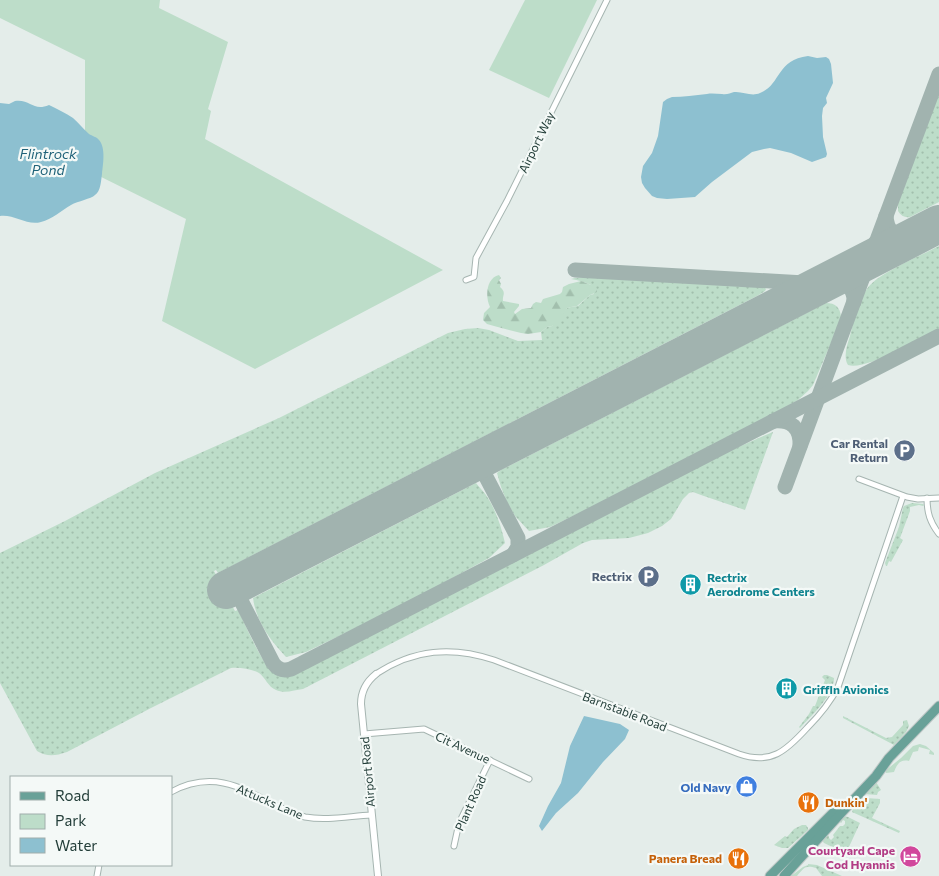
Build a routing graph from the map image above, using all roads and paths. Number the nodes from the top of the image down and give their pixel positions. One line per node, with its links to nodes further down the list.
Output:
1 (608, 0): 2 (street, Airport Way)
2 (466, 280)
3 (859, 479): 4 (street)
4 (903, 496): 5 (street); 8 (street, Barnstable Road)
5 (926, 498): 6 (street); 7 (street)
6 (939, 498)
7 (939, 534)
8 (376, 674): 10 (street, Airport Road)
9 (939, 706): 11 (main road)
10 (364, 734): 12 (street, Cit Avenue); 15 (street, Airport Road)
11 (889, 758): 18 (main road); 19 (main road)
12 (490, 760): 13 (street, Cit Avenue); 16 (street, Plant Road)
13 (529, 779)
14 (172, 792): 15 (street, Attucks Lane)
15 (371, 815): 17 (street, Airport Road)
16 (454, 846)
17 (378, 876)
18 (770, 876)
19 (784, 876)

